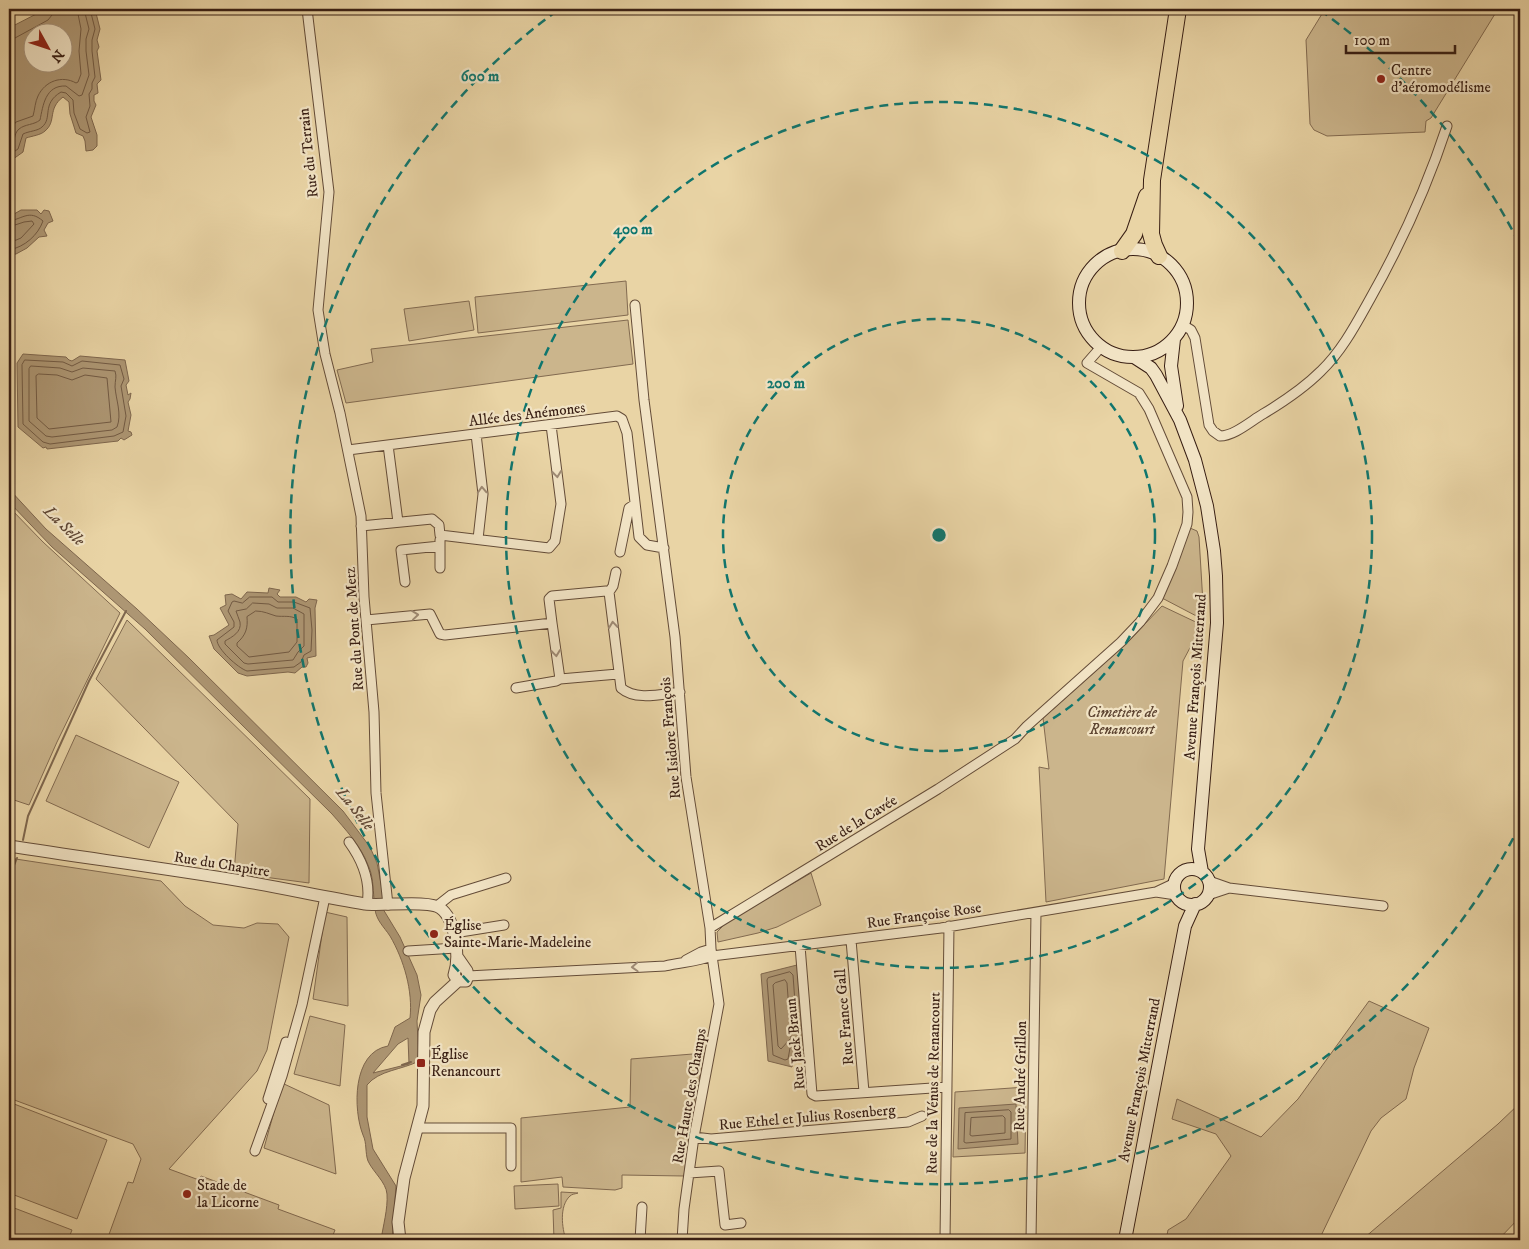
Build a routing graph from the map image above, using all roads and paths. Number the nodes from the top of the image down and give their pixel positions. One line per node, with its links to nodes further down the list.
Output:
1 (307, 9): 11 (street, Rue du Terrain)
2 (1178, 9): 4 (highway)
3 (1447, 126): 8 (street)
4 (1152, 180): 5 (highway); 6 (highway)
5 (1122, 251): 6 (main road); 10 (main road)
6 (1159, 256): 8 (main road)
7 (635, 305): 24 (street, Rue Isidore François)
8 (1183, 325): 9 (main road)
9 (1174, 338): 12 (main road); 13 (main road, Avenue François Mitterrand)
10 (1101, 347): 12 (main road); 54 (street, Rue de la Cavée)
11 (325, 354): 17 (street, Rue du Pont de Metz)
12 (1134, 357): 13 (main road, Avenue François Mitterrand)
13 (1180, 420): 38 (main road, Avenue François Mitterrand)
14 (550, 425): 15 (street, Allée des Anémones); 18 (street, Allée des Anémones); 22 (street, one-way to 22)
15 (476, 434): 16 (street, Allée des Anémones); 22 (street, one-way to 15)
16 (388, 446): 17 (street, Allée des Anémones); 19 (street)
17 (348, 450): 20 (street, Rue du Pont de Metz)
18 (635, 504): 24 (street, Allée des Anémones); 25 (street, Allée des Anémones)
19 (398, 522): 20 (street); 21 (street)
20 (361, 526): 30 (street, Rue du Pont de Metz)
21 (440, 534): 22 (street); 23 (street)
22 (478, 539)
23 (440, 546): 26 (street); 28 (street)
24 (664, 548): 35 (street, Rue Isidore François)
25 (620, 552)
26 (440, 568)
27 (616, 572): 29 (street)
28 (405, 582)
29 (609, 592): 31 (street); 32 (street, one-way to 29)
30 (366, 620): 31 (street, one-way to 31); 46 (street, Rue du Pont de Metz)
31 (552, 623): 33 (street, one-way to 33)
32 (618, 674): 33 (street); 35 (street)
33 (560, 679): 34 (street)
34 (516, 688)
35 (680, 692): 54 (street, Rue Isidore François)
36 (349, 842): 46 (street)
37 (13, 846): 45 (street, Rue du Chapitre)
38 (1198, 849): 39 (main road, Avenue François Mitterrand); 40 (main road, Avenue François Mitterrand)
39 (1189, 869): 40 (main road); 43 (main road)
40 (1206, 877): 42 (street); 44 (main road)
41 (506, 878): 48 (street)
42 (1229, 888): 44 (street); 49 (street)
43 (1177, 893): 47 (main road); 50 (street, Rue Françoise Rose); 53 (main road, Avenue François Mitterrand)
44 (1208, 895): 47 (main road)
45 (322, 896): 46 (street, Rue du Chapitre); 67 (street)
46 (378, 904): 48 (street, Rue du Chapitre)
47 (1195, 904): 53 (main road, Avenue François Mitterrand)
48 (437, 906): 55 (street)
49 (1383, 906)
50 (1036, 913): 52 (street, Rue Françoise Rose); 76 (street, Rue André Grillon)
51 (504, 925): 55 (street)
52 (949, 926): 56 (street, Rue Françoise Rose); 62 (street, Rue de la Vénus de Renancourt)
53 (1185, 926): 77 (main road, Avenue François Mitterrand)
54 (710, 928): 59 (street, Rue Isidore François)
55 (454, 933): 60 (street)
56 (851, 940): 57 (street, Rue Françoise Rose); 63 (street, Rue France Gall)
57 (800, 946): 59 (street, Rue Françoise Rose); 63 (street, Rue Jack Braun)
58 (408, 951): 60 (street)
59 (711, 952): 61 (street, Rue Françoise Rose, one-way to 61); 66 (street, Rue Haute des Champs)
60 (457, 953): 61 (street)
61 (462, 974): 65 (street)
62 (947, 1087): 63 (street, Rue Jack Braun); 75 (street, Rue de la Vénus de Renancourt)
63 (864, 1092)
64 (922, 1116): 66 (street, Rue Ethel et Julius Rosenberg)
65 (418, 1128): 68 (street); 72 (street)
66 (694, 1137): 69 (street, Rue Haute des Champs)
67 (255, 1150)
68 (511, 1166)
69 (689, 1172): 71 (street); 74 (street, Rue Haute des Champs)
70 (642, 1207): 73 (street)
71 (741, 1223)
72 (400, 1240)
73 (640, 1240)
74 (682, 1240)
75 (944, 1240)
76 (1031, 1240)
77 (1125, 1240)

